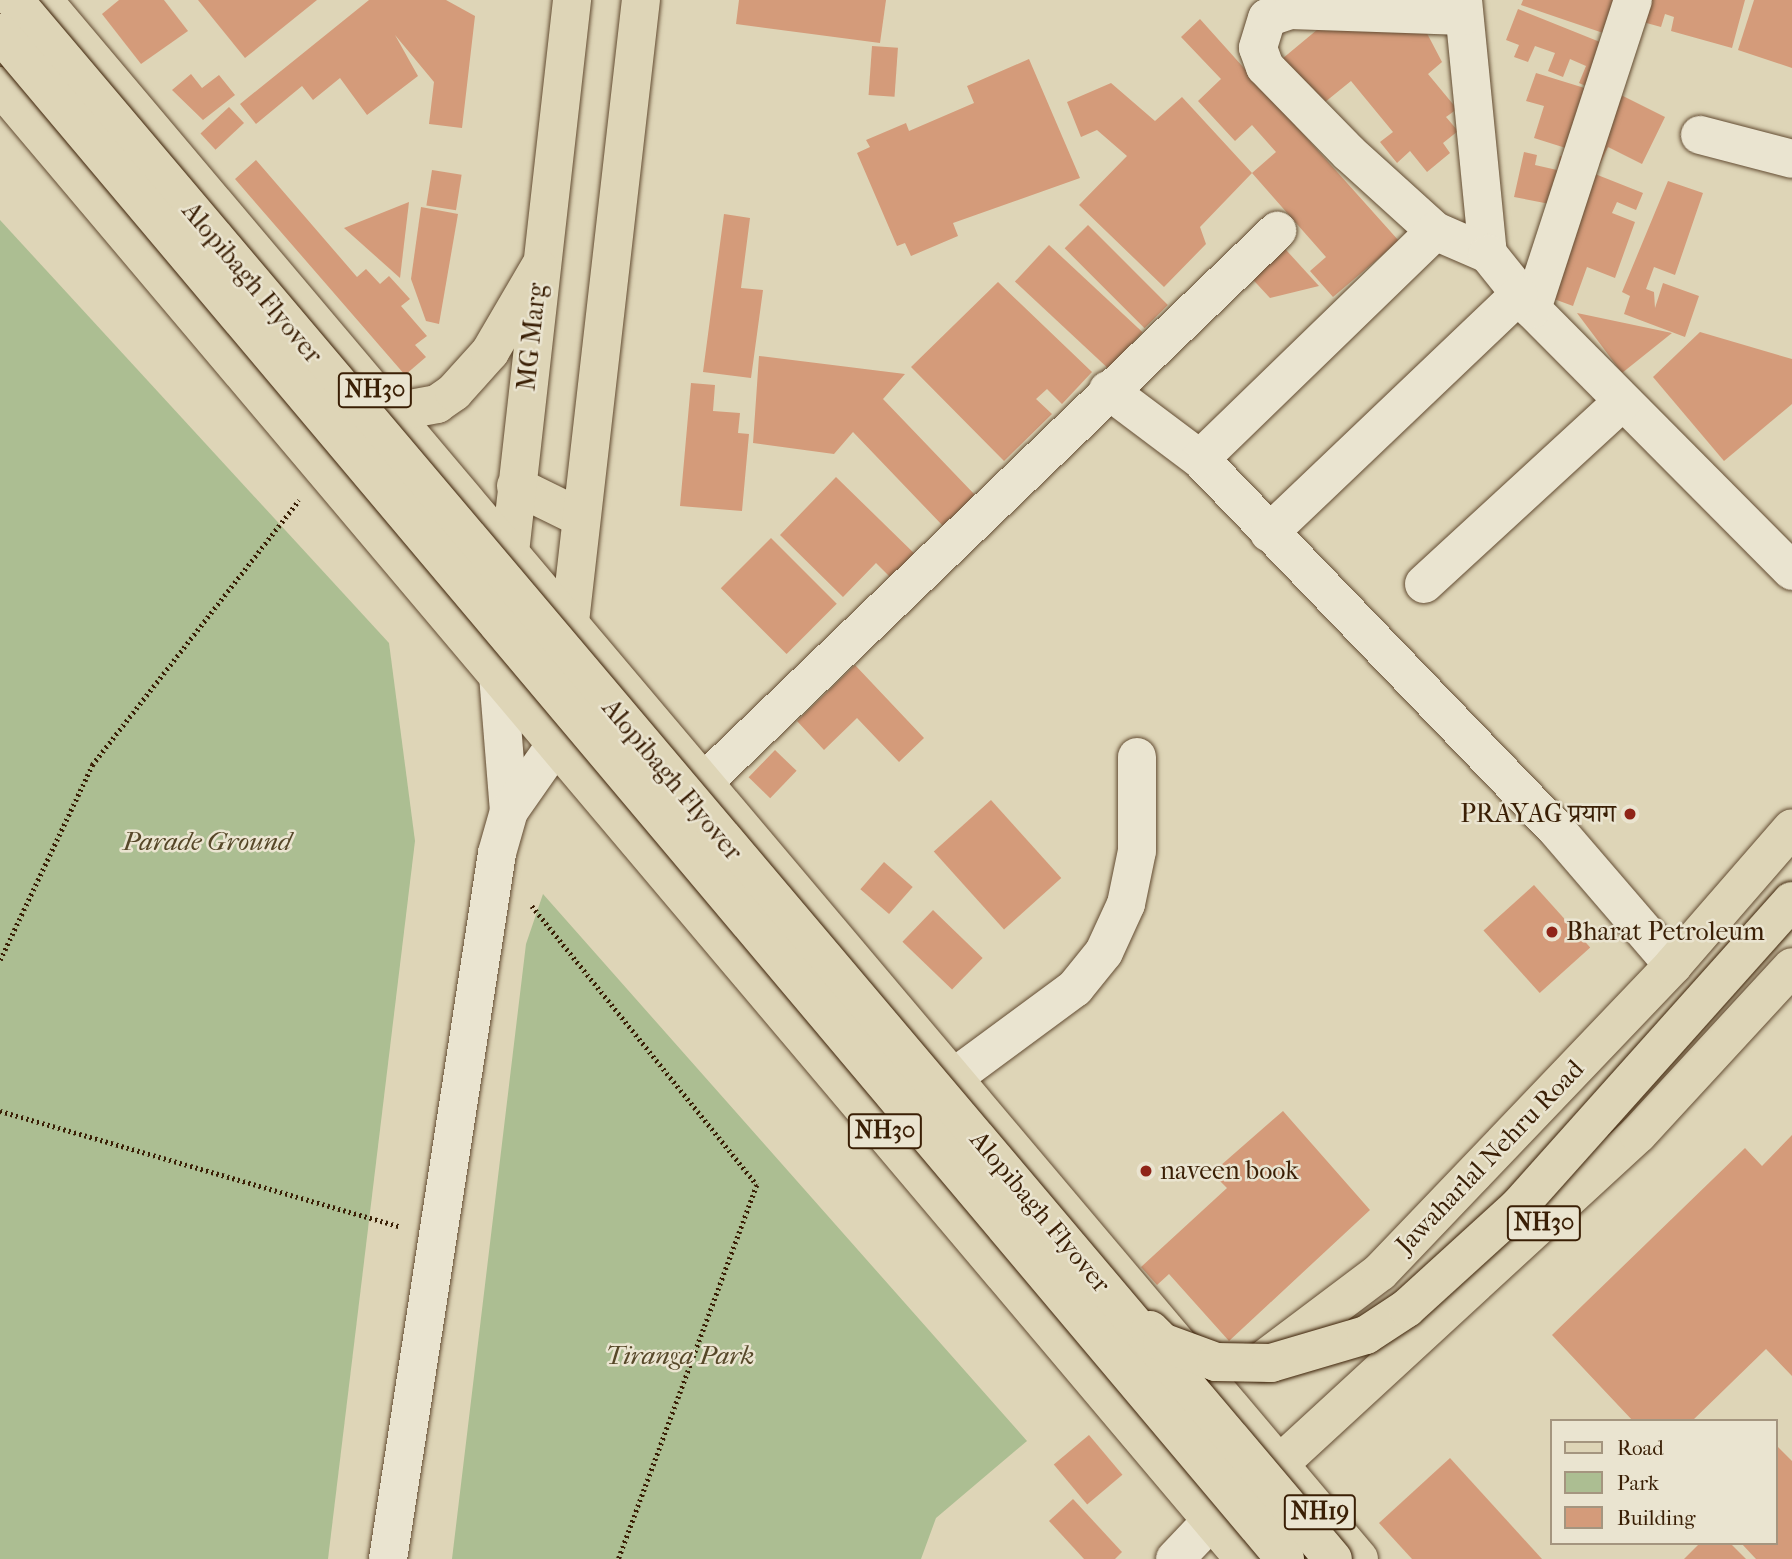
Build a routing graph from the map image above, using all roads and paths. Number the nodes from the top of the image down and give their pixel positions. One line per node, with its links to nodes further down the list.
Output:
1 (14, 0): 43 (main road, Alopibagh Flyover, bridge)
2 (43, 0): 19 (main road, NH30)
3 (572, 0): 15 (main road, MG Marg)
4 (641, 0): 23 (main road)
5 (1633, 0): 16 (street)
6 (1319, 5): 7 (street); 13 (street)
7 (1463, 8): 14 (street)
8 (0, 33): 52 (main road, Alopibagh Flyover, bridge)
9 (0, 86): 21 (main road, NH30)
10 (1700, 135): 11 (street)
11 (1792, 159)
12 (1277, 231): 17 (street)
13 (1435, 231): 14 (street); 20 (street)
14 (1488, 254): 16 (street)
15 (539, 268): 19 (main road); 22 (main road, MG Marg)
16 (1526, 302): 18 (street); 24 (street)
17 (1108, 390): 20 (street); 32 (street)
18 (1622, 402): 26 (street); 27 (street)
19 (394, 412): 25 (main road, NH30)
20 (1200, 459): 24 (street)
21 (324, 468): 29 (main road, NH30); 37 (path)
22 (516, 486): 23 (main road); 25 (main road, MG Marg)
23 (581, 518): 28 (main road)
24 (1269, 533): 38 (street)
25 (510, 547): 28 (main road, NH30); 29 (main road, MG Marg)
26 (1792, 571)
27 (1424, 584)
28 (570, 621): 30 (main road); 32 (main road, NH30)
29 (498, 675): 30 (main road, NH30); 33 (street)
30 (556, 744): 33 (street); 45 (main road, NH30)
31 (1137, 757): 40 (street)
32 (705, 781): 40 (main road, NH30)
33 (509, 811): 35 (street)
34 (1792, 828): 38 (main road, Jawaharlal Nehru Road)
35 (496, 853): 42 (street); 49 (path)
36 (1792, 901): 43 (main road, bridge)
37 (0, 960)
38 (1673, 965): 44 (main road, Jawaharlal Nehru Road)
39 (1792, 967): 46 (main road, NH30)
40 (953, 1078): 44 (main road, NH30)
41 (0, 1111): 42 (path)
42 (439, 1237): 48 (street)
43 (1094, 1275): 53 (main road, Alopibagh Flyover, bridge)
44 (1217, 1391): 45 (main road, Jawaharlal Nehru Road); 46 (main road, NH30)
45 (1148, 1443): 47 (main road, NH30)
46 (1281, 1465): 47 (main road, NH30); 54 (main road, NH19)
47 (1212, 1520): 50 (street); 51 (main road)
48 (388, 1559)
49 (619, 1559)
50 (1175, 1559)
51 (1244, 1559)
52 (1285, 1559)
53 (1332, 1559)
54 (1359, 1559)

